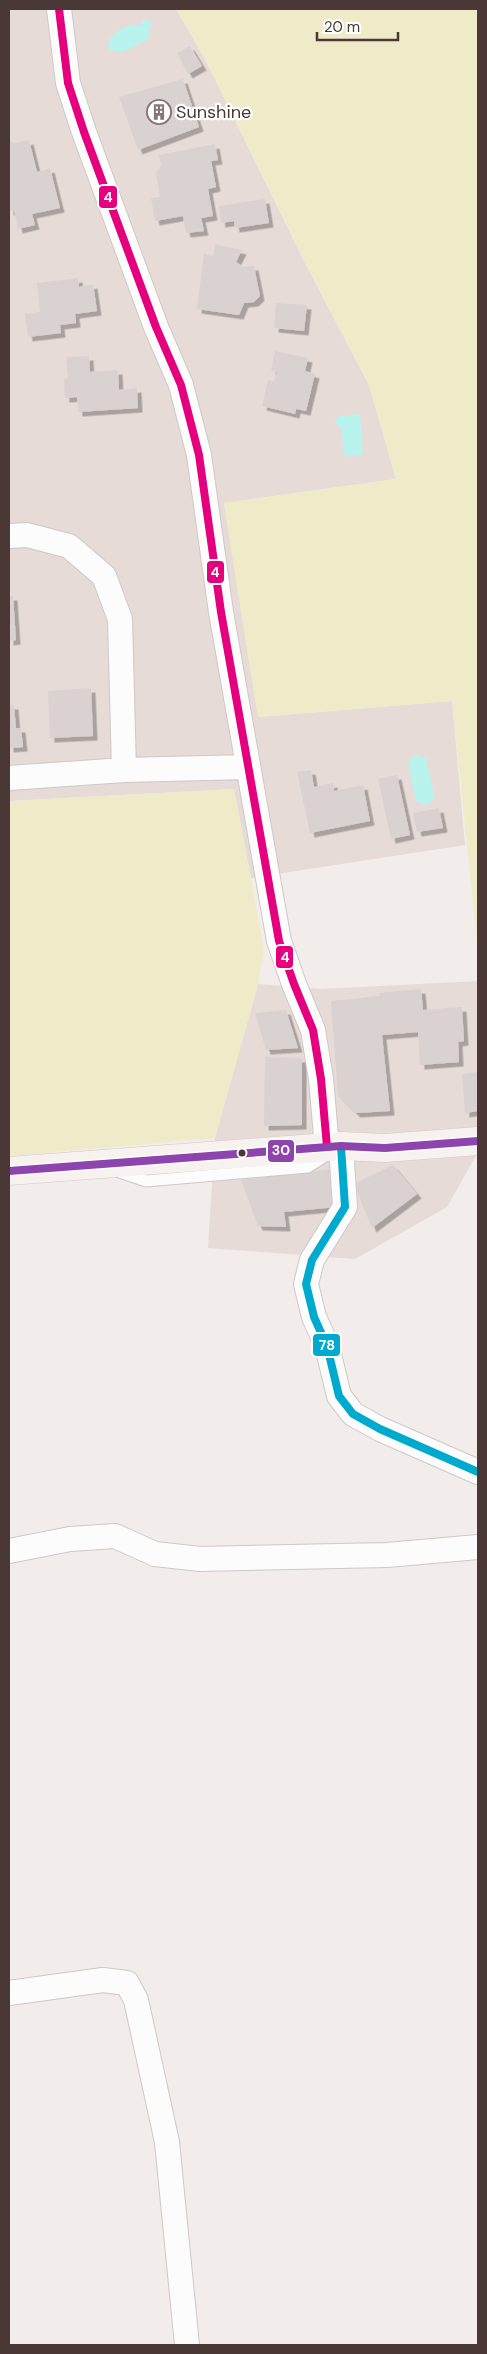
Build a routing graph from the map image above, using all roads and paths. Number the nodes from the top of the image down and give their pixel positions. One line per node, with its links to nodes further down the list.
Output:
1 (59, 9): 3 (street)
2 (9, 536): 4 (street)
3 (248, 767): 4 (street); 7 (street)
4 (124, 770): 5 (street)
5 (9, 778)
6 (478, 1141): 7 (main road)
7 (334, 1146): 8 (main road); 9 (street)
8 (9, 1171)
9 (478, 1472)
10 (478, 1547): 11 (street)
11 (9, 1551)
12 (9, 1993): 13 (street)
13 (187, 2345)

